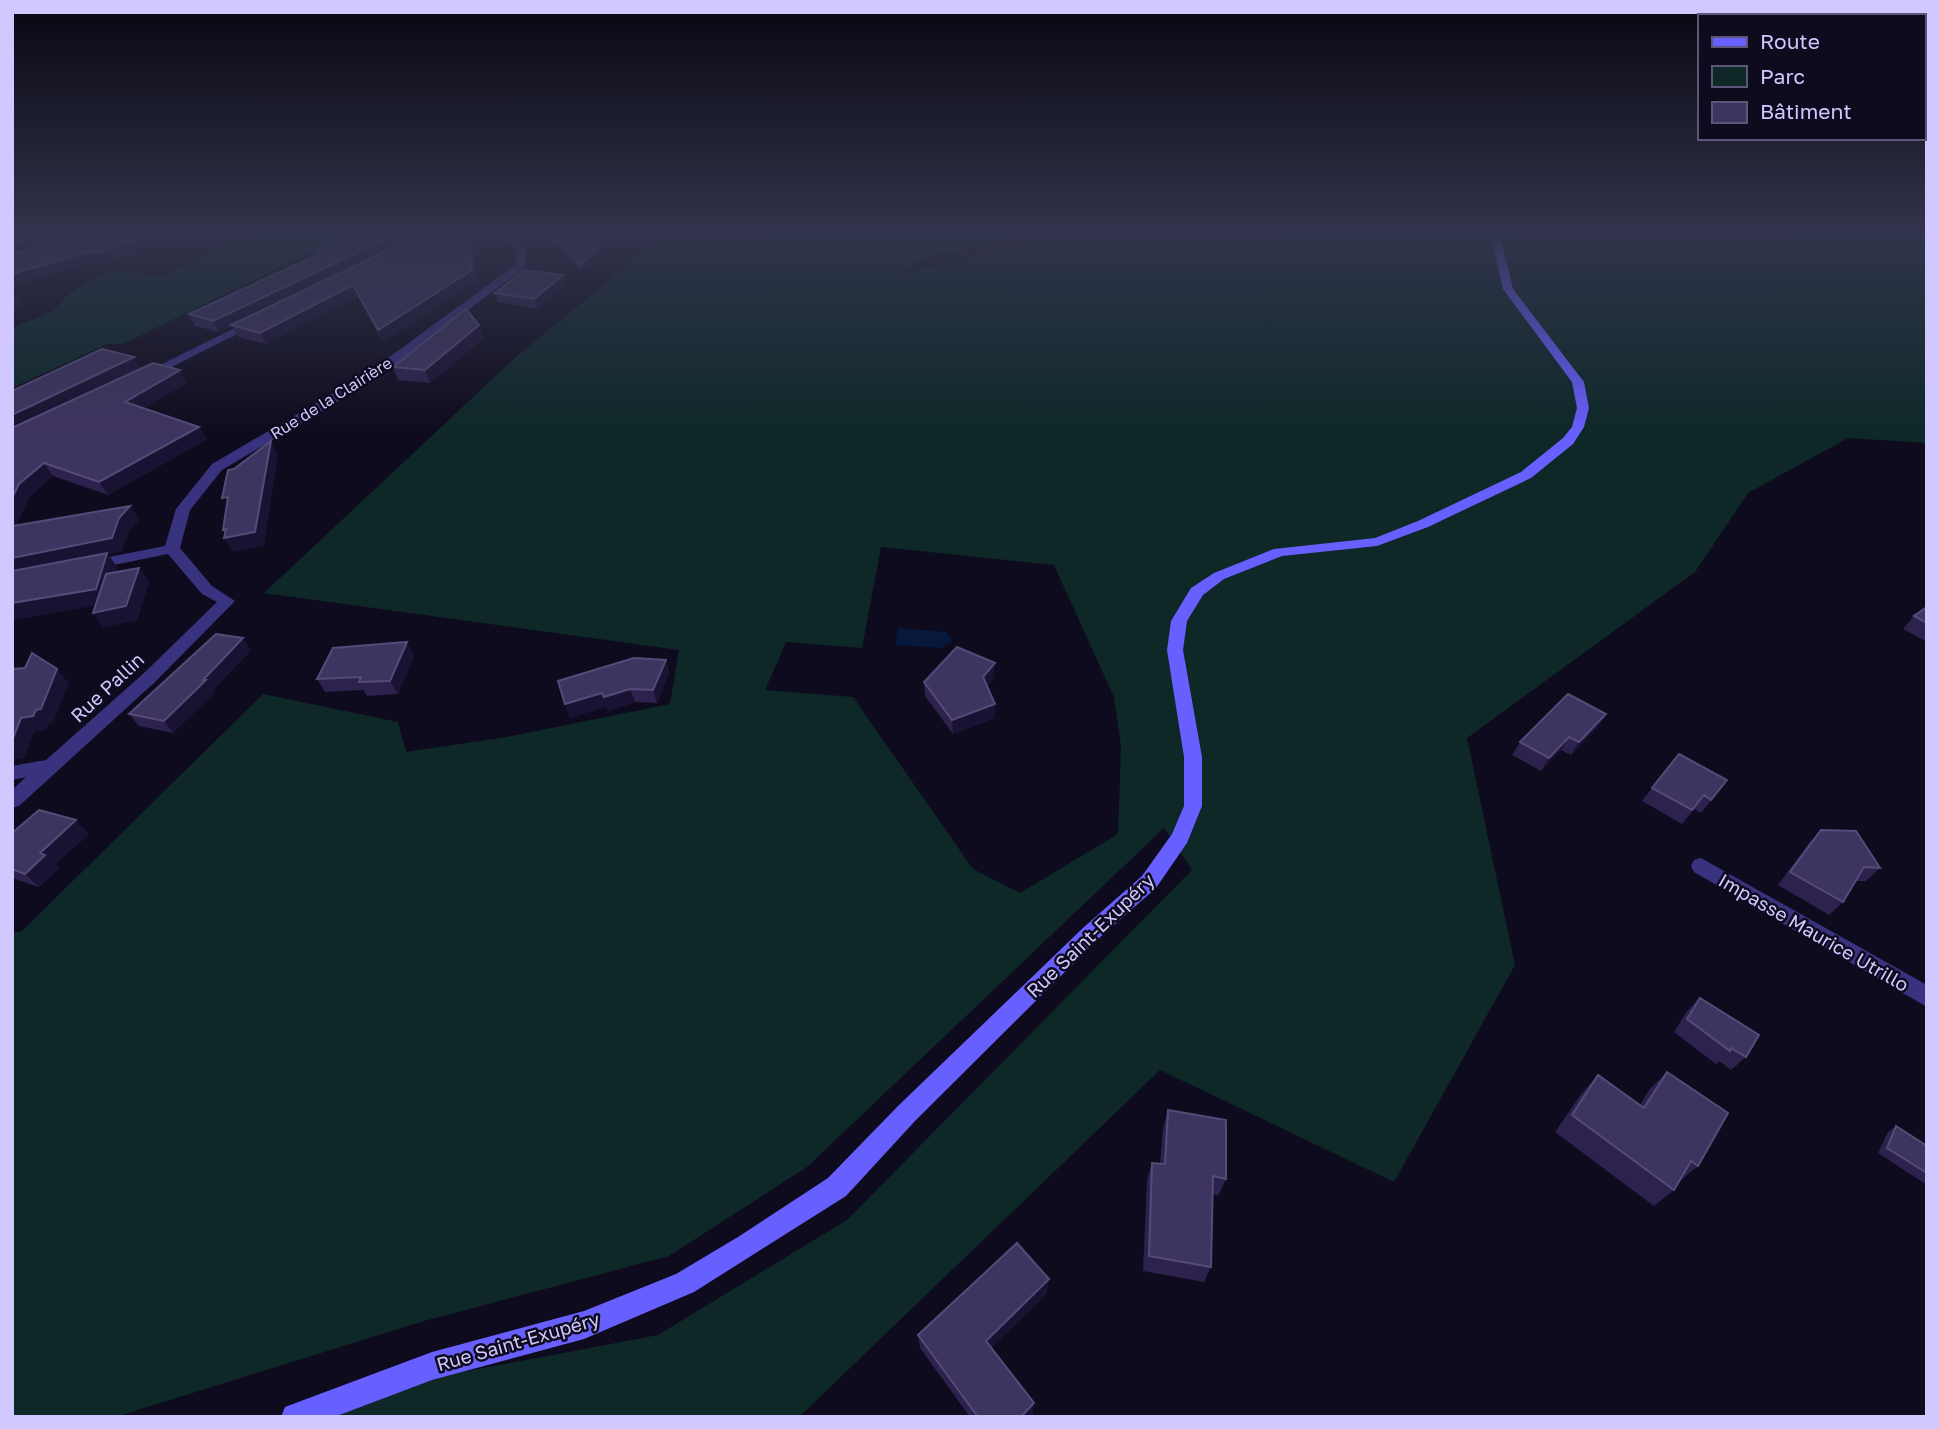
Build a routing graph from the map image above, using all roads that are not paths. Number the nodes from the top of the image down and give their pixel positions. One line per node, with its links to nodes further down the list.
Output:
1 (475, 300): 5 (street, Rue de la Clairière)
2 (1516, 300): 12 (street, Rue Saint-Exupéry)
3 (263, 318): 4 (street)
4 (138, 379)
5 (172, 549): 6 (street); 7 (street, Rue Pallin)
6 (79, 567)
7 (53, 766): 8 (street); 9 (street, Rue Pallin)
8 (12, 773)
9 (12, 801)
10 (1701, 866): 11 (street, Impasse Maurice Utrillo)
11 (1927, 997)
12 (295, 1417)

